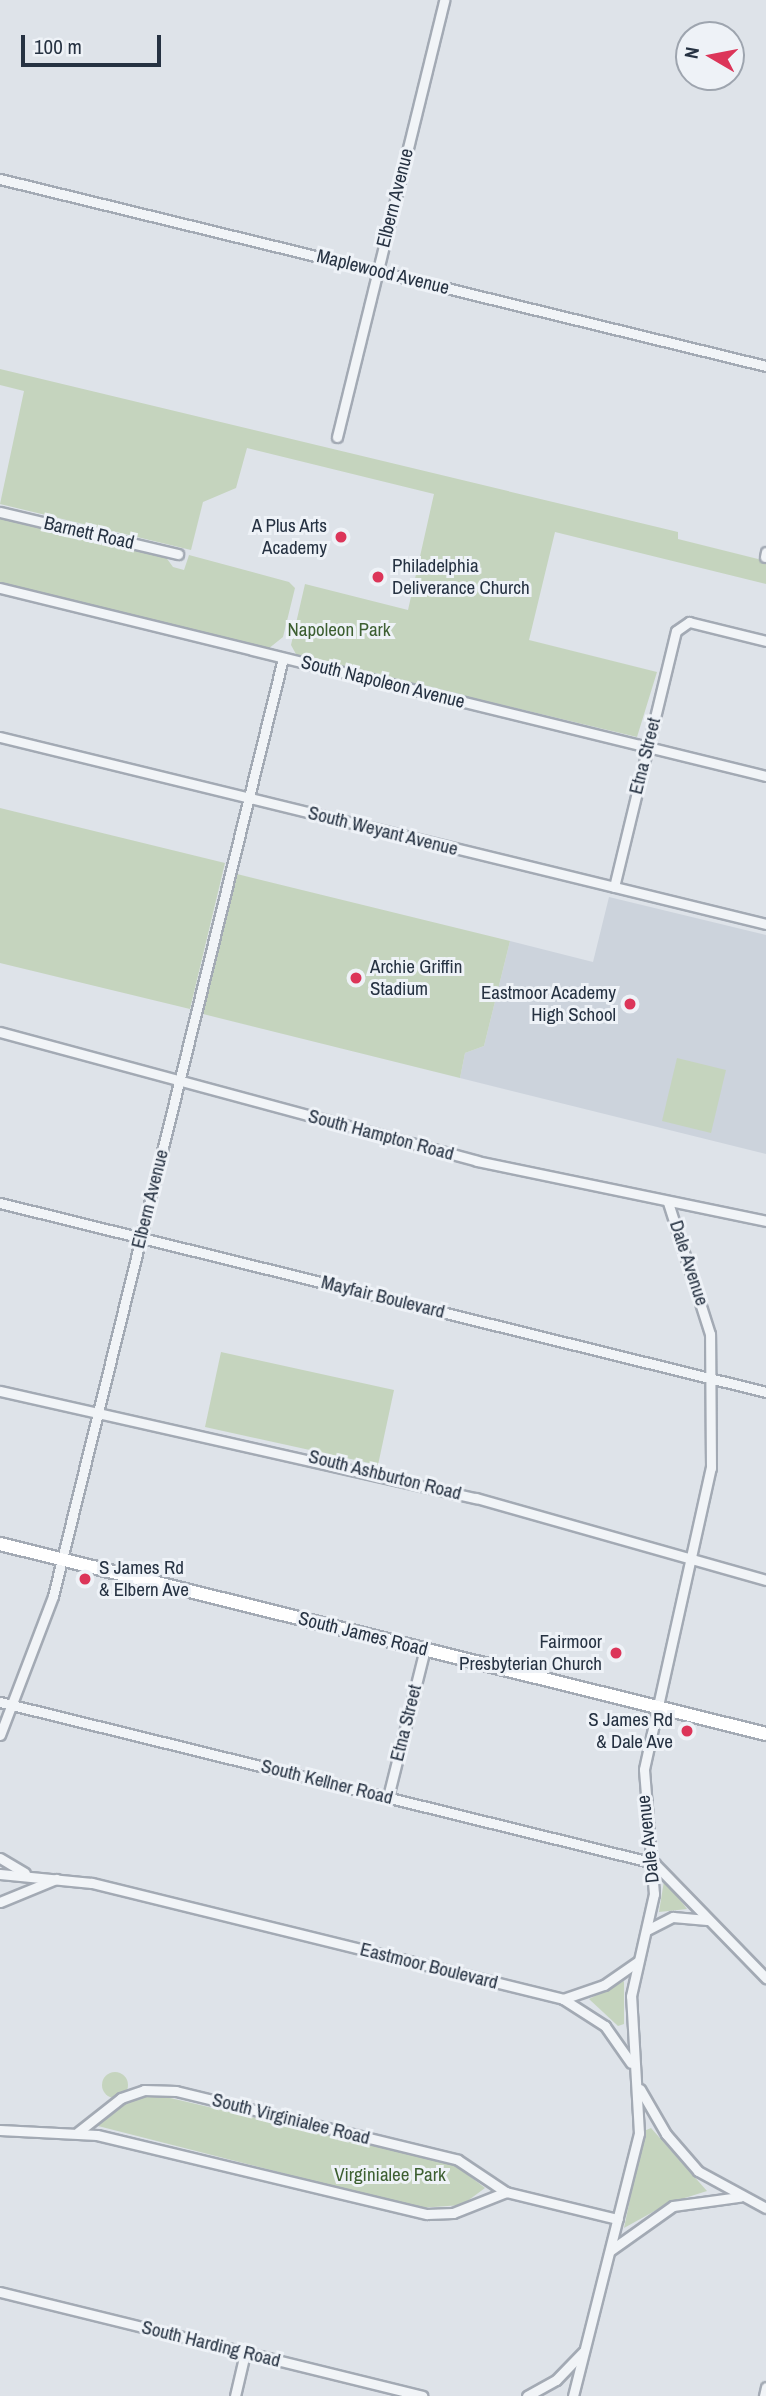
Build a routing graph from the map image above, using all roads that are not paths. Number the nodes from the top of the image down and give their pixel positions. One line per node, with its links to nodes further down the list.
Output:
1 (444, 0): 3 (street, Elbern Avenue)
2 (0, 179): 3 (street, Maplewood Avenue)
3 (377, 271): 4 (street, Maplewood Avenue); 5 (street, Elbern Avenue)
4 (766, 366)
5 (337, 437)
6 (0, 512): 7 (street, Barnett Road)
7 (178, 554)
8 (0, 588): 10 (street, South Napoleon Avenue)
9 (766, 641): 12 (street, Etna Street)
10 (283, 658): 12 (street, South Napoleon Avenue); 14 (street, Elbern Avenue)
11 (0, 737): 14 (street, South Weyant Avenue)
12 (648, 747): 13 (street, South Napoleon Avenue); 15 (street, Etna Street)
13 (766, 776)
14 (249, 798): 15 (street, South Weyant Avenue); 18 (street, Elbern Avenue)
15 (614, 887): 16 (street, South Weyant Avenue)
16 (766, 924)
17 (0, 1032): 18 (street, South Hampton Road)
18 (179, 1080): 19 (street, South Hampton Road); 22 (street, Elbern Avenue)
19 (668, 1202): 21 (street, South Hampton Road); 23 (street, Dale Avenue)
20 (0, 1203): 22 (street, Mayfair Boulevard)
21 (766, 1221)
22 (141, 1238): 23 (street, Mayfair Boulevard); 26 (street, Elbern Avenue)
23 (714, 1379): 25 (street, Mayfair Boulevard); 29 (street, Dale Avenue)
24 (0, 1391): 26 (street, South Ashburton Road)
25 (766, 1392)
26 (97, 1410): 28 (street, Elbern Avenue); 29 (street, South Ashburton Road)
27 (0, 1544): 28 (main road, South James Road)
28 (62, 1559): 31 (main road, South James Road); 33 (street, Elbern Avenue)
29 (694, 1559): 30 (street, South Ashburton Road); 34 (street, Dale Avenue)
30 (766, 1580)
31 (425, 1649): 34 (main road, South James Road); 37 (street, Etna Street)
32 (0, 1702): 33 (street, South Kellner Road)
33 (15, 1705): 36 (street, Elbern Avenue); 37 (street, South Kellner Road)
34 (657, 1707): 35 (main road, South James Road); 39 (street, Dale Avenue)
35 (766, 1734)
36 (0, 1735)
37 (388, 1797): 39 (street, South Kellner Road)
38 (0, 1858): 41 (street)
39 (654, 1863): 44 (street); 45 (street, Dale Avenue)
40 (0, 1874): 41 (street, Eastmoor Boulevard)
41 (26, 1874): 42 (street, Eastmoor Boulevard)
42 (62, 1878): 43 (street); 48 (street, Eastmoor Boulevard)
43 (0, 1902)
44 (707, 1920): 45 (street); 47 (street)
45 (647, 1930): 46 (street, Dale Avenue)
46 (637, 1962): 48 (street); 49 (street, Dale Avenue)
47 (766, 1978)
48 (564, 1999): 49 (street, Eastmoor Boulevard)
49 (635, 2074): 53 (street, Eastmoor Boulevard); 55 (street, Dale Avenue)
50 (0, 2130): 51 (street)
51 (78, 2132): 52 (street); 52 (street, South Virginialee Road)
52 (506, 2192): 55 (street, South Virginialee Road)
53 (740, 2197): 54 (street, Eastmoor Boulevard); 56 (street)
54 (766, 2208)
55 (618, 2219): 56 (street, Dale Avenue)
56 (610, 2251): 58 (street, Dale Avenue)
57 (0, 2292): 59 (street, South Harding Road)
58 (586, 2348): 63 (street); 64 (street, Dale Avenue)
59 (246, 2353): 61 (street); 62 (street, South Harding Road)
60 (766, 2387): 65 (street)
61 (235, 2396)
62 (422, 2396)
63 (527, 2396)
64 (573, 2396)
65 (764, 2396)

